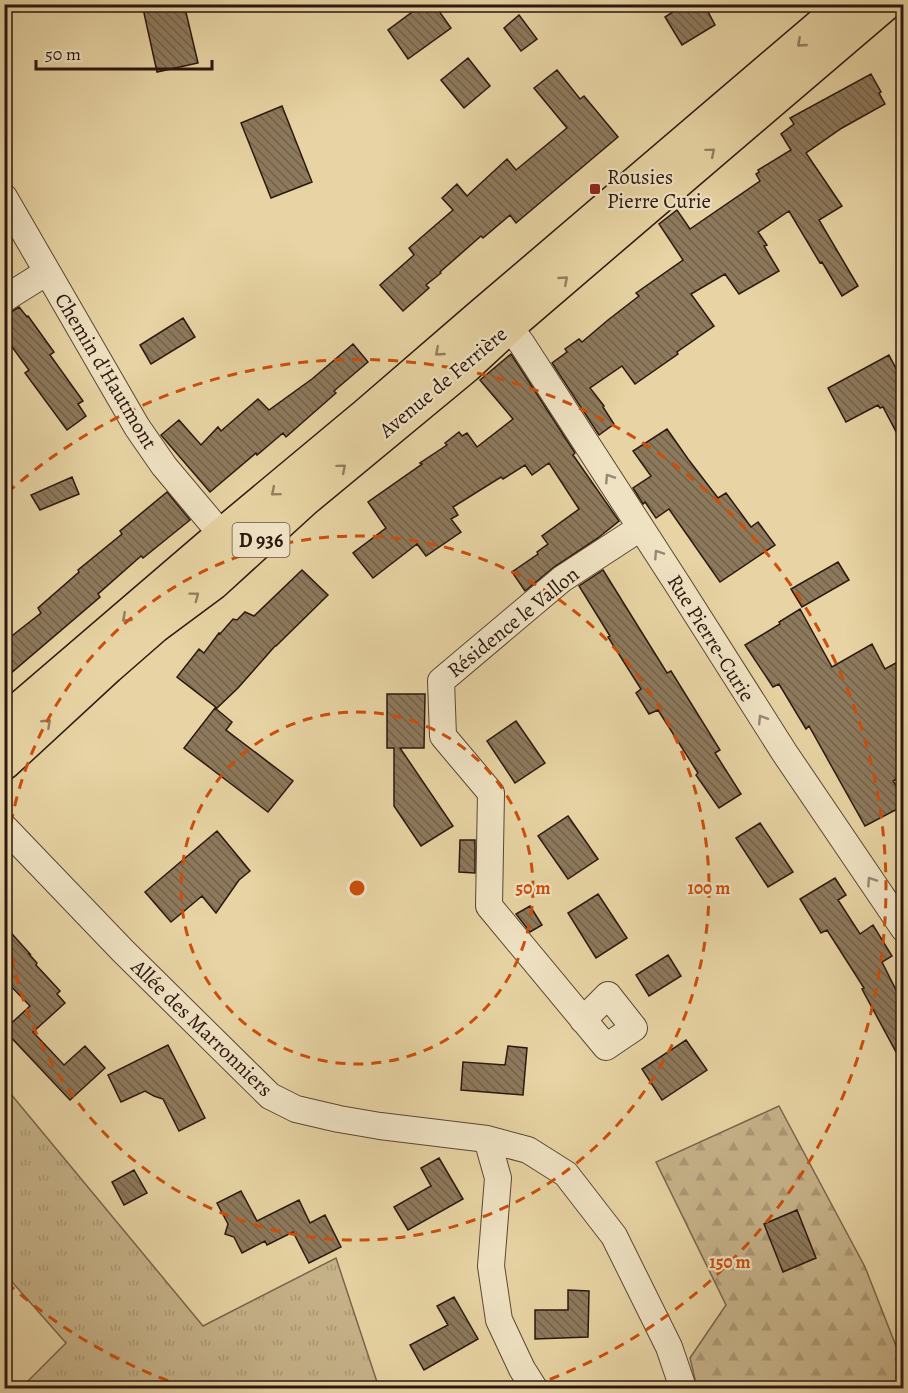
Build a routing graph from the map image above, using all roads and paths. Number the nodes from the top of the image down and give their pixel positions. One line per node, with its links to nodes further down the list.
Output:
1 (846, 4): 6 (main road, Avenue de Ferrière / D 936, one-way to 6)
2 (885, 4): 6 (main road, Avenue de Ferrière / D 936, one-way to 2)
3 (4, 197): 4 (street, Chemin d'Hautmont)
4 (47, 272): 5 (street); 8 (street, Chemin d'Hautmont)
5 (4, 298)
6 (508, 325): 7 (street, Rue Pierre-Curie, one-way to 6); 8 (main road, Avenue de Ferrière / D 936, one-way to 8); 9 (main road, Avenue de Ferrière / D 936, one-way to 6)
7 (640, 528): 14 (street, Rue Pierre-Curie, one-way to 7); 15 (street, Résidence le Vallon)
8 (222, 535): 9 (street); 10 (street); 11 (main road, Avenue de Ferrière / D 936, one-way to 11)
9 (264, 537): 10 (main road, Avenue de Ferrière / D 936)
10 (226, 572): 12 (main road, Avenue de Ferrière / D 936, one-way to 10)
11 (4, 722)
12 (4, 763)
13 (4, 827): 16 (street, Allée des Marronniers)
14 (903, 930)
15 (583, 1020)
16 (486, 1139): 17 (street); 18 (street, Allée des Marronniers)
17 (534, 1389)
18 (683, 1389)

